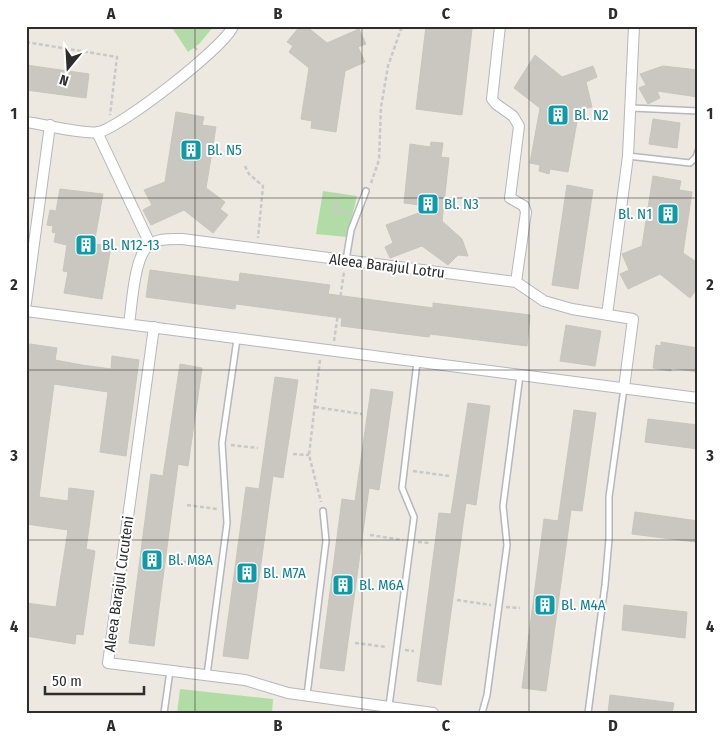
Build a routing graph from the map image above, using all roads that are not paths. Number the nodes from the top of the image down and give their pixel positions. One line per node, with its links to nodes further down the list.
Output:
1 (233, 26): 8 (street)
2 (500, 26): 14 (street)
3 (634, 26): 4 (street)
4 (632, 108): 5 (lane); 10 (street)
5 (698, 111)
6 (26, 122): 7 (street)
7 (50, 126): 8 (street); 15 (street)
8 (97, 132): 12 (street)
9 (698, 151): 10 (lane)
10 (628, 156): 17 (street)
11 (366, 191): 13 (lane)
12 (150, 244): 13 (street, Aleea Barajul Lotru); 18 (street)
13 (346, 260): 14 (street, Aleea Barajul Lotru)
14 (516, 282): 17 (street, Aleea Barajul Lotru)
15 (26, 303)
16 (26, 311): 18 (street)
17 (607, 315): 23 (street, Aleea Barajul Lotru)
18 (129, 324): 19 (street)
19 (154, 327): 20 (street); 26 (street, Aleea Barajul Cucuteni)
20 (237, 338): 21 (street); 27 (lane)
21 (417, 362): 22 (street); 29 (lane)
22 (520, 375): 23 (street); 32 (lane)
23 (624, 388): 24 (street); 33 (lane)
24 (698, 398)
25 (323, 511): 28 (lane)
26 (170, 671): 27 (street, Aleea Barajul Cucuteni); 30 (lane)
27 (208, 675): 28 (street, Aleea Barajul Cucuteni)
28 (307, 696): 29 (street, Aleea Barajul Cucuteni)
29 (389, 707): 31 (street, Aleea Barajul Cucuteni)
30 (164, 713)
31 (433, 713)
32 (482, 713)
33 (588, 713)

